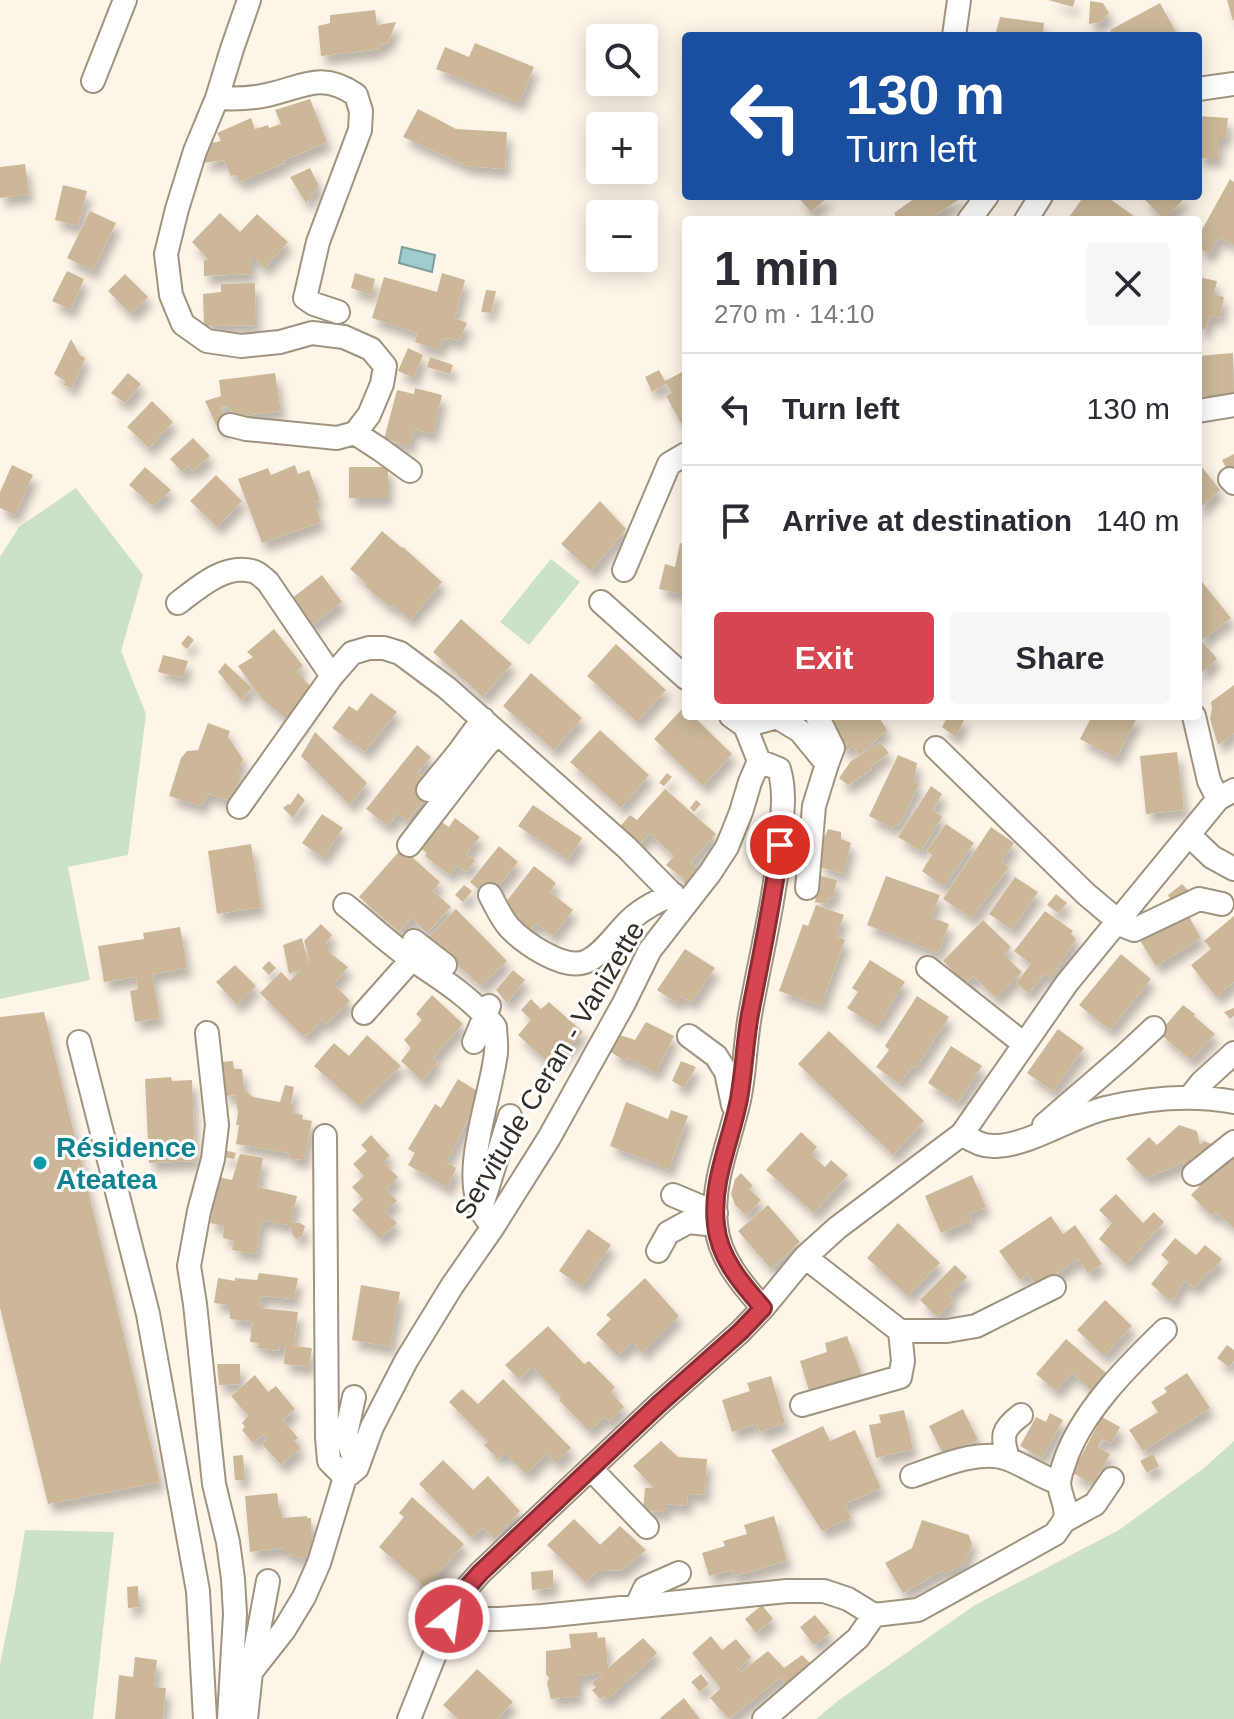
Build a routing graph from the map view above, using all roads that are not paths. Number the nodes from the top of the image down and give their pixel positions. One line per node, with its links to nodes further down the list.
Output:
1 (125, 0): 5 (street)
2 (249, 0): 8 (street)
3 (959, 0): 4 (street)
4 (955, 32)
5 (93, 81)
6 (1234, 84): 7 (street)
7 (1202, 88)
8 (217, 98): 9 (street); 13 (street)
9 (338, 312)
10 (1234, 405): 11 (street)
11 (1202, 410)
12 (230, 425): 13 (street)
13 (355, 433): 15 (street)
14 (682, 456): 16 (street)
15 (410, 471)
16 (624, 570)
17 (601, 602): 19 (street)
18 (178, 603): 20 (street)
19 (682, 674)
20 (332, 676): 25 (street); 31 (street)
21 (782, 720): 28 (street)
22 (819, 720): 28 (street)
23 (1195, 720): 30 (street)
24 (738, 721): 27 (street)
25 (490, 726): 29 (street); 33 (street); 37 (street)
26 (936, 748): 40 (street)
27 (759, 761): 37 (street, Servitude Ceran - Vanizette); 55 (street)
28 (827, 764): 35 (street)
29 (428, 790)
30 (1226, 794): 32 (street)
31 (239, 807)
32 (1189, 835): 34 (street); 40 (street)
33 (409, 845)
34 (1234, 869)
35 (807, 888)
36 (490, 895): 37 (street)
37 (678, 900): 63 (street, Servitude Ceran - Vanizette)
38 (1222, 904): 40 (street)
39 (345, 905): 41 (street)
40 (1117, 920): 50 (street)
41 (413, 950): 43 (street); 44 (street)
42 (928, 968): 50 (street)
43 (364, 1013)
44 (486, 1016): 49 (street); 63 (street)
45 (1154, 1028): 59 (street)
46 (207, 1033): 89 (street)
47 (689, 1036): 55 (street)
48 (79, 1042): 88 (street)
49 (474, 1042)
50 (1024, 1044): 57 (street)
51 (1234, 1053): 53 (street)
52 (1234, 1090): 53 (street)
53 (1193, 1097): 54 (street); 59 (street)
54 (1234, 1102)
55 (735, 1114): 64 (street)
56 (510, 1116): 63 (street)
57 (962, 1134): 59 (street); 66 (street)
58 (325, 1136): 76 (street)
59 (1027, 1138)
60 (1234, 1142): 61 (street)
61 (1194, 1174)
62 (673, 1195): 64 (street)
63 (487, 1218): 76 (street, Servitude Ceran - Vanizette)
64 (716, 1219): 65 (street); 68 (street)
65 (658, 1251)
66 (805, 1257): 68 (street); 70 (street)
67 (1054, 1287): 70 (street)
68 (763, 1308): 75 (street)
69 (1165, 1330): 79 (street)
70 (900, 1331): 72 (street)
71 (354, 1397): 76 (street)
72 (802, 1405)
73 (1021, 1415): 74 (street)
74 (1008, 1458): 77 (street); 79 (street)
75 (591, 1469): 81 (street); 86 (street)
76 (352, 1471): 87 (street, Servitude Ceran - Vanizette)
77 (912, 1476)
78 (1112, 1479): 80 (street)
79 (1059, 1483): 80 (street)
80 (1064, 1521): 85 (street)
81 (647, 1527)
82 (679, 1573): 84 (street)
83 (268, 1581): 87 (street)
84 (636, 1611): 85 (street); 86 (street)
85 (874, 1615): 92 (street)
86 (449, 1619): 91 (street)
87 (251, 1672): 90 (street)
88 (205, 1719)
89 (229, 1719)
90 (246, 1719)
91 (409, 1719)
92 (764, 1719)

